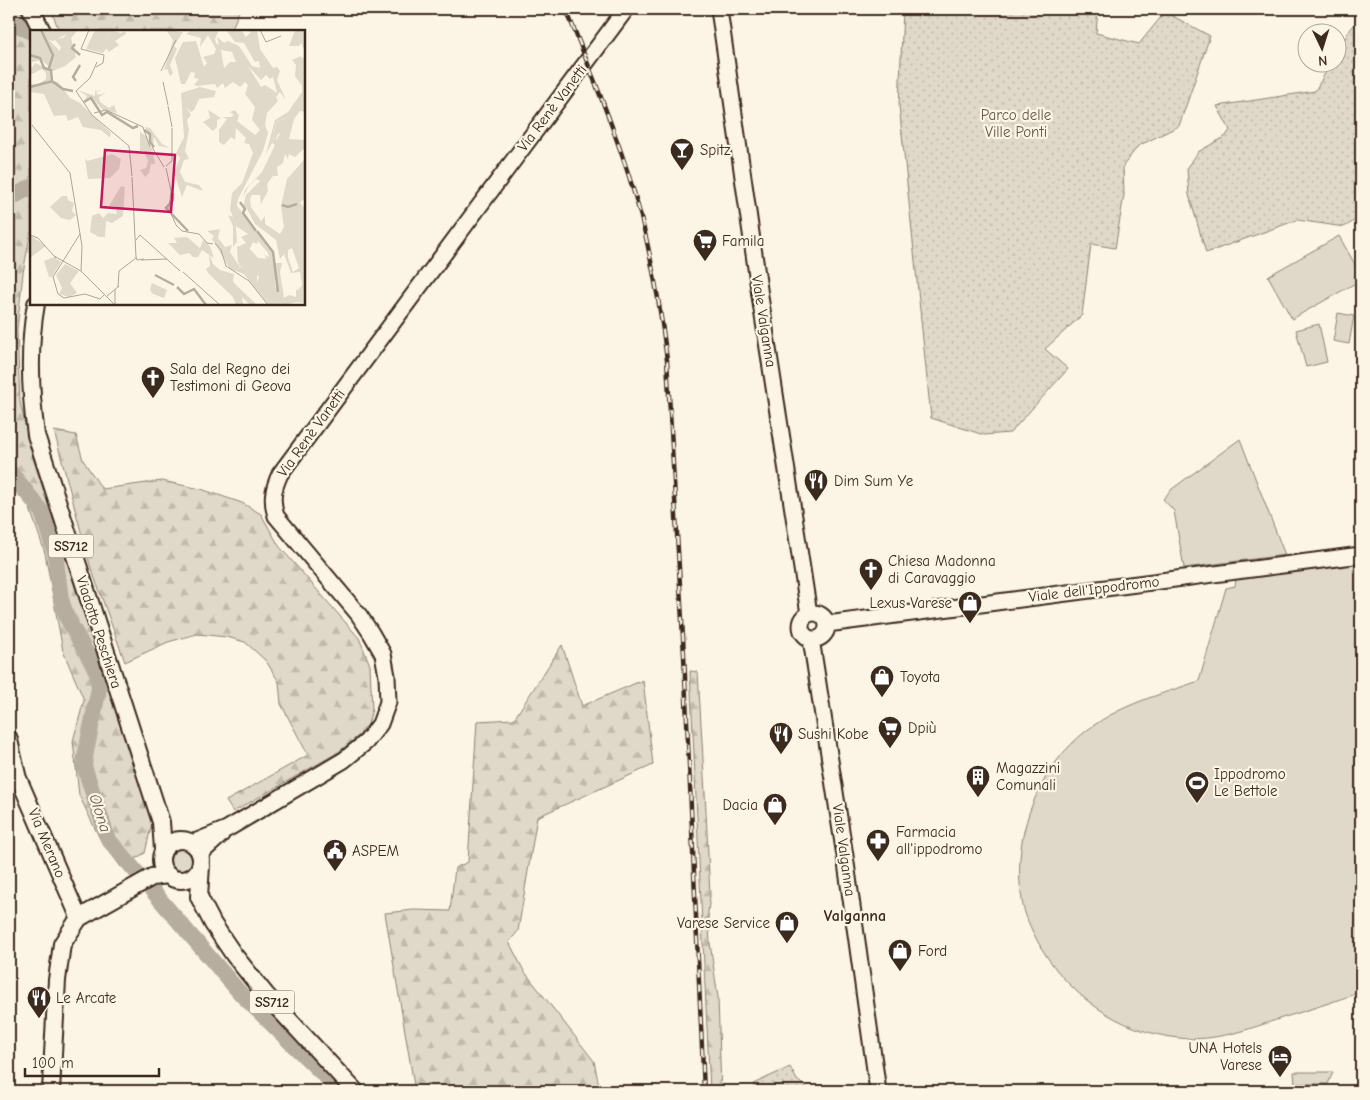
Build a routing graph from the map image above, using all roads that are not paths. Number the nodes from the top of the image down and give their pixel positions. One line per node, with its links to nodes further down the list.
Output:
1 (31, 9): 4 (main road)
2 (626, 9): 13 (street, Via Renè Vanetti)
3 (719, 9): 7 (street, Viale Valganna)
4 (42, 30)
5 (36, 305): 11 (main road, Viadotto Peschiera / SS712)
6 (1361, 555): 8 (street, Viale dell'Ippodromo)
7 (809, 614): 8 (street); 9 (street)
8 (827, 624): 9 (street)
9 (811, 639): 19 (street, Viale Valganna)
10 (9, 738): 16 (street, Via Merano)
11 (162, 822): 12 (main road, SS712); 13 (main road)
12 (163, 849): 13 (main road); 14 (main road, SS712)
13 (195, 850): 14 (main road); 15 (main road)
14 (164, 874): 15 (main road, SS712); 16 (main road)
15 (199, 898): 18 (main road, SS712)
16 (79, 918): 17 (main road)
17 (51, 1091)
18 (355, 1091)
19 (878, 1091)

